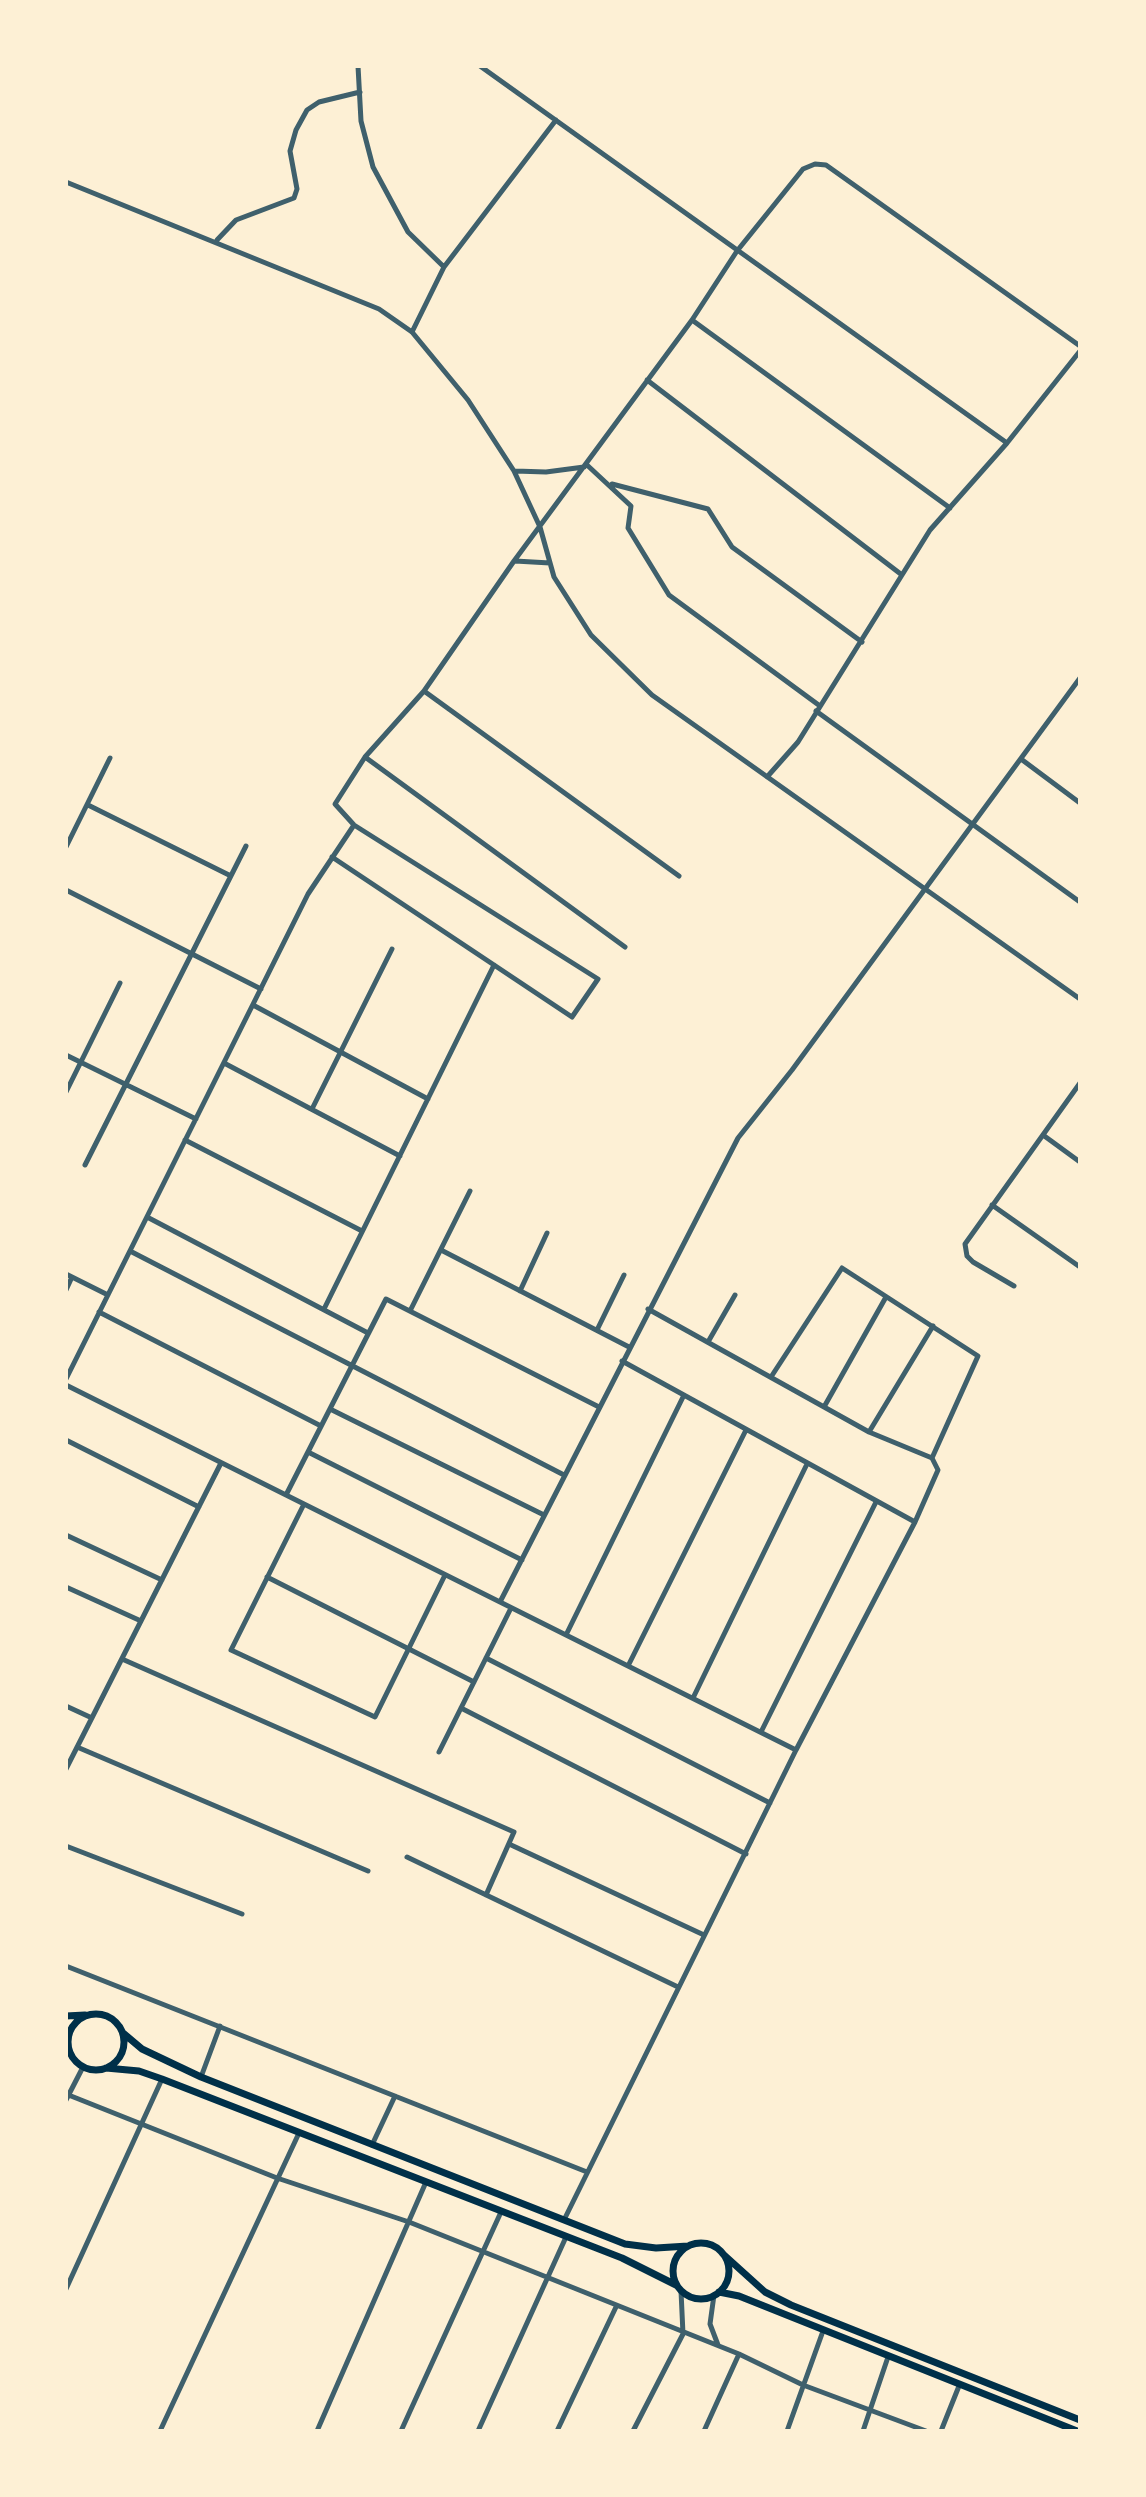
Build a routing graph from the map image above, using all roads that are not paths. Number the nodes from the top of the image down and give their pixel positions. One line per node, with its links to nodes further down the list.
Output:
1 (358, 66): 3 (street)
2 (480, 66): 4 (street)
3 (360, 92): 6 (street); 8 (street)
4 (556, 120): 7 (street); 8 (street)
5 (66, 182): 6 (street)
6 (217, 240): 10 (street)
7 (737, 251): 9 (street); 11 (street); 13 (street)
8 (444, 267): 10 (street)
9 (692, 320): 12 (street); 17 (street)
10 (412, 332): 15 (street)
11 (1080, 349): 13 (street)
12 (647, 380): 14 (street); 21 (street)
13 (1007, 443): 17 (street)
14 (586, 466): 15 (street); 16 (street); 18 (street)
15 (514, 471): 18 (street)
16 (611, 484): 22 (street); 25 (street)
17 (950, 508): 21 (street)
18 (540, 527): 19 (street); 20 (street)
19 (514, 561): 20 (street); 24 (street)
20 (550, 563): 29 (street)
21 (902, 575): 22 (street)
22 (862, 642): 25 (street)
23 (1079, 683): 28 (street)
24 (424, 691): 26 (street); 38 (street)
25 (818, 709): 29 (street); 32 (street)
26 (365, 757): 33 (street); 42 (street)
27 (110, 758): 31 (street)
28 (1021, 759): 30 (street); 32 (street)
29 (767, 777): 39 (street)
30 (1080, 803)
31 (88, 805): 35 (street); 37 (street)
32 (972, 824): 39 (street); 41 (street)
33 (354, 825): 36 (street); 45 (street)
34 (246, 846): 37 (street)
35 (66, 847)
36 (332, 857): 45 (street); 47 (street)
37 (231, 876): 44 (street)
38 (679, 876)
39 (925, 889): 48 (street); 82 (street)
40 (66, 890): 44 (street)
41 (1080, 902)
42 (625, 947)
43 (392, 949): 50 (street)
44 (193, 953): 47 (street); 55 (street)
45 (494, 965): 57 (street)
46 (120, 983): 52 (street)
47 (261, 989): 49 (street)
48 (1080, 999)
49 (253, 1005): 50 (street); 53 (street)
50 (341, 1052): 57 (street); 58 (street)
51 (66, 1055): 52 (street)
52 (81, 1062): 55 (street); 56 (street)
53 (224, 1063): 58 (street); 59 (street)
54 (1080, 1084): 60 (street)
55 (126, 1085): 59 (street); 64 (street)
56 (66, 1092)
57 (428, 1099): 62 (street)
58 (312, 1109): 62 (street)
59 (196, 1119): 61 (street)
60 (1043, 1135): 63 (street); 66 (street)
61 (185, 1140): 67 (street); 68 (street)
62 (400, 1156): 68 (street)
63 (1080, 1162)
64 (85, 1165)
65 (470, 1191): 70 (street)
66 (992, 1205): 72 (street); 75 (street)
67 (147, 1217): 71 (street); 81 (street)
68 (362, 1231): 81 (street)
69 (547, 1233): 77 (street)
70 (441, 1250): 77 (street); 83 (street)
71 (130, 1251): 78 (street); 91 (street)
72 (1080, 1267)
73 (69, 1275): 76 (street); 78 (street)
74 (624, 1275): 86 (street)
75 (1014, 1286)
76 (66, 1290)
77 (520, 1291): 86 (street)
78 (108, 1295): 84 (street)
79 (735, 1295): 88 (street)
80 (887, 1296): 85 (street); 92 (street); 97 (street)
81 (325, 1307): 87 (street)
82 (648, 1309): 88 (street); 89 (street)
83 (410, 1311): 87 (street); 96 (street)
84 (99, 1312): 93 (street); 99 (street)
85 (933, 1326): 101 (street); 104 (street)
86 (597, 1330): 89 (street)
87 (368, 1333): 91 (street)
88 (708, 1342): 92 (street)
89 (629, 1347): 90 (street)
90 (622, 1361): 95 (street); 96 (street)
91 (351, 1367): 98 (street); 107 (street)
92 (771, 1377): 97 (street)
93 (66, 1379)
94 (66, 1385): 105 (street)
95 (684, 1395): 100 (street); 123 (street)
96 (599, 1407): 107 (street)
97 (824, 1407): 101 (street)
98 (330, 1409): 99 (street); 112 (street)
99 (321, 1426): 103 (street)
100 (746, 1430): 106 (street); 127 (street)
101 (869, 1432): 104 (street)
102 (66, 1440): 111 (street)
103 (308, 1452): 108 (street); 115 (street)
104 (932, 1458): 113 (street)
105 (221, 1463): 108 (street); 111 (street)
106 (807, 1464): 109 (street); 129 (street)
107 (564, 1475): 112 (street)
108 (286, 1495): 110 (street)
109 (876, 1502): 113 (street); 133 (street)
110 (304, 1504): 116 (street); 117 (street)
111 (199, 1507): 118 (street)
112 (544, 1515): 115 (street)
113 (915, 1522): 135 (street)
114 (66, 1535): 118 (street)
115 (522, 1560): 120 (street)
116 (445, 1575): 120 (street); 124 (street)
117 (267, 1577): 124 (street); 124 (street)
118 (162, 1580): 122 (street)
119 (66, 1587): 122 (street)
120 (500, 1602): 121 (street)
121 (511, 1608): 123 (street); 125 (street)
122 (141, 1621): 126 (street)
123 (566, 1635): 127 (street)
124 (409, 1648): 128 (street)
125 (486, 1658): 128 (street); 138 (street)
126 (122, 1659): 132 (street); 139 (street)
127 (628, 1666): 129 (street)
128 (474, 1682): 131 (street)
129 (693, 1698): 133 (street)
130 (66, 1706): 132 (street)
131 (461, 1708): 136 (street); 141 (street)
132 (92, 1718): 134 (street)
133 (761, 1732): 135 (street)
134 (77, 1747): 137 (street); 143 (street)
135 (796, 1750): 138 (street)
136 (439, 1752)
137 (66, 1769)
138 (770, 1803): 141 (street)
139 (509, 1844): 144 (street); 146 (street)
140 (66, 1846): 145 (street)
141 (746, 1854): 146 (street)
142 (407, 1857): 144 (street)
143 (368, 1871)
144 (486, 1895): 148 (street)
145 (242, 1914)
146 (704, 1935): 148 (street)
147 (66, 1966): 151 (street)
148 (678, 1987): 163 (street)
149 (87, 2015): 150 (main road); 152 (main road); 153 (main road)
150 (66, 2016)
151 (220, 2026): 156 (street); 159 (street)
152 (123, 2033): 155 (main road); 156 (main road)
153 (69, 2055): 154 (main road)
154 (83, 2067): 155 (main road); 158 (street)
155 (106, 2068): 157 (main road)
156 (201, 2077): 162 (main road)
157 (162, 2079): 160 (street); 161 (main road)
158 (67, 2096): 160 (street)
159 (395, 2096): 162 (street); 163 (street)
160 (142, 2124): 164 (street); 175 (street)
161 (299, 2133): 164 (street); 165 (main road)
162 (372, 2145): 167 (main road)
163 (587, 2172): 167 (street)
164 (277, 2178): 168 (street); 187 (street)
165 (426, 2182): 166 (main road); 168 (street)
166 (501, 2212): 169 (main road); 171 (street)
167 (564, 2220): 170 (main road)
168 (409, 2222): 171 (street); 188 (street)
169 (566, 2237): 173 (street); 174 (main road)
170 (688, 2246): 172 (main road); 174 (main road)
171 (484, 2254): 173 (street); 189 (street)
172 (723, 2254): 176 (main road); 186 (main road)
173 (547, 2279): 177 (street); 190 (street)
174 (679, 2288): 176 (main road); 179 (street)
175 (66, 2289)
176 (716, 2294): 178 (main road); 180 (street)
177 (616, 2307): 179 (street); 191 (street)
178 (823, 2331): 182 (main road); 183 (street)
179 (683, 2334): 180 (street); 192 (street)
180 (718, 2346): 181 (street)
181 (739, 2354): 183 (street); 193 (street)
182 (888, 2357): 184 (main road); 185 (street)
183 (803, 2385): 185 (street); 194 (street)
184 (959, 2386): 197 (street); 198 (main road)
185 (871, 2409): 195 (street); 196 (street)
186 (1080, 2420)
187 (160, 2431)
188 (317, 2431)
189 (401, 2431)
190 (478, 2431)
191 (557, 2431)
192 (633, 2431)
193 (704, 2431)
194 (787, 2431)
195 (863, 2431)
196 (926, 2431)
197 (941, 2431)
198 (1077, 2431)

